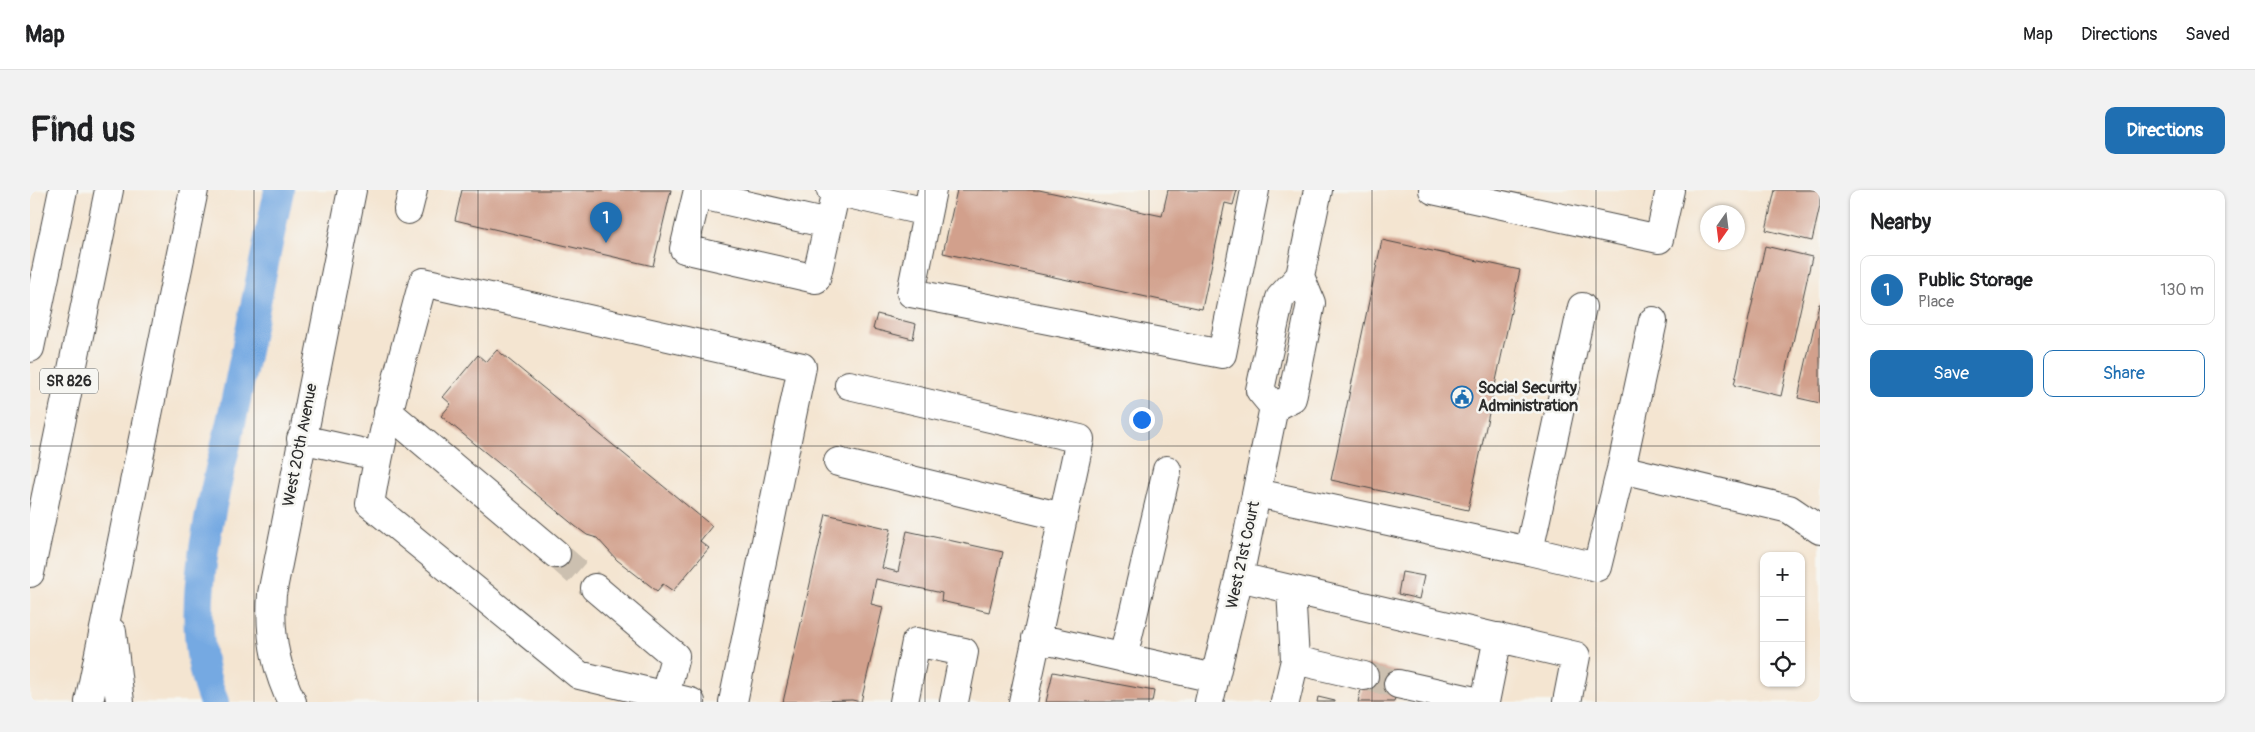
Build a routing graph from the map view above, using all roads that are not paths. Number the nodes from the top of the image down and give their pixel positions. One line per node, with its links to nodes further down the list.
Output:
1 (63, 190): 15 (main road)
2 (109, 190): 28 (main road, SR 826)
3 (194, 190): 32 (main road)
4 (352, 190): 18 (main road, West 20th Avenue)
5 (834, 190): 11 (main road); 12 (main road)
6 (1255, 190): 11 (main road)
7 (1318, 190): 23 (main road, West 21st Court)
8 (1433, 190): 9 (main road)
9 (1670, 190)
10 (697, 192): 12 (main road); 12 (main road)
11 (929, 201)
12 (828, 224)
13 (1582, 307): 26 (main road)
14 (1653, 321): 21 (main road)
15 (30, 348)
16 (849, 385): 24 (main road)
17 (388, 412): 19 (main road); 27 (main road); 45 (main road)
18 (301, 439): 19 (main road); 41 (main road, West 20th Avenue)
19 (378, 456): 40 (main road)
20 (838, 462): 24 (main road)
21 (1621, 469): 25 (main road); 26 (main road)
22 (1167, 470): 35 (main road)
23 (1257, 493): 26 (main road); 29 (main road, West 21st Court)
24 (1063, 517): 34 (main road)
25 (1820, 530)
26 (1529, 551)
27 (556, 554)
28 (30, 573)
29 (1239, 577): 31 (main road); 39 (main road, West 21st Court)
30 (595, 588): 40 (main road)
31 (1291, 590): 33 (main road); 36 (main road)
32 (110, 608): 42 (main road); 43 (main road)
33 (1498, 637): 51 (main road); 52 (main road)
34 (1036, 638): 35 (main road); 48 (main road)
35 (1123, 658): 39 (main road)
36 (1295, 660): 37 (main road); 49 (main road)
37 (1364, 676)
38 (1398, 684): 50 (main road)
39 (1212, 690)
40 (665, 696): 44 (main road)
41 (291, 700)
42 (90, 702)
43 (120, 702)
44 (691, 702)
45 (733, 702)
46 (904, 702): 47 (main road)
47 (954, 702)
48 (1023, 702)
49 (1285, 702)
50 (1479, 702)
51 (1485, 702)
52 (1566, 702)

